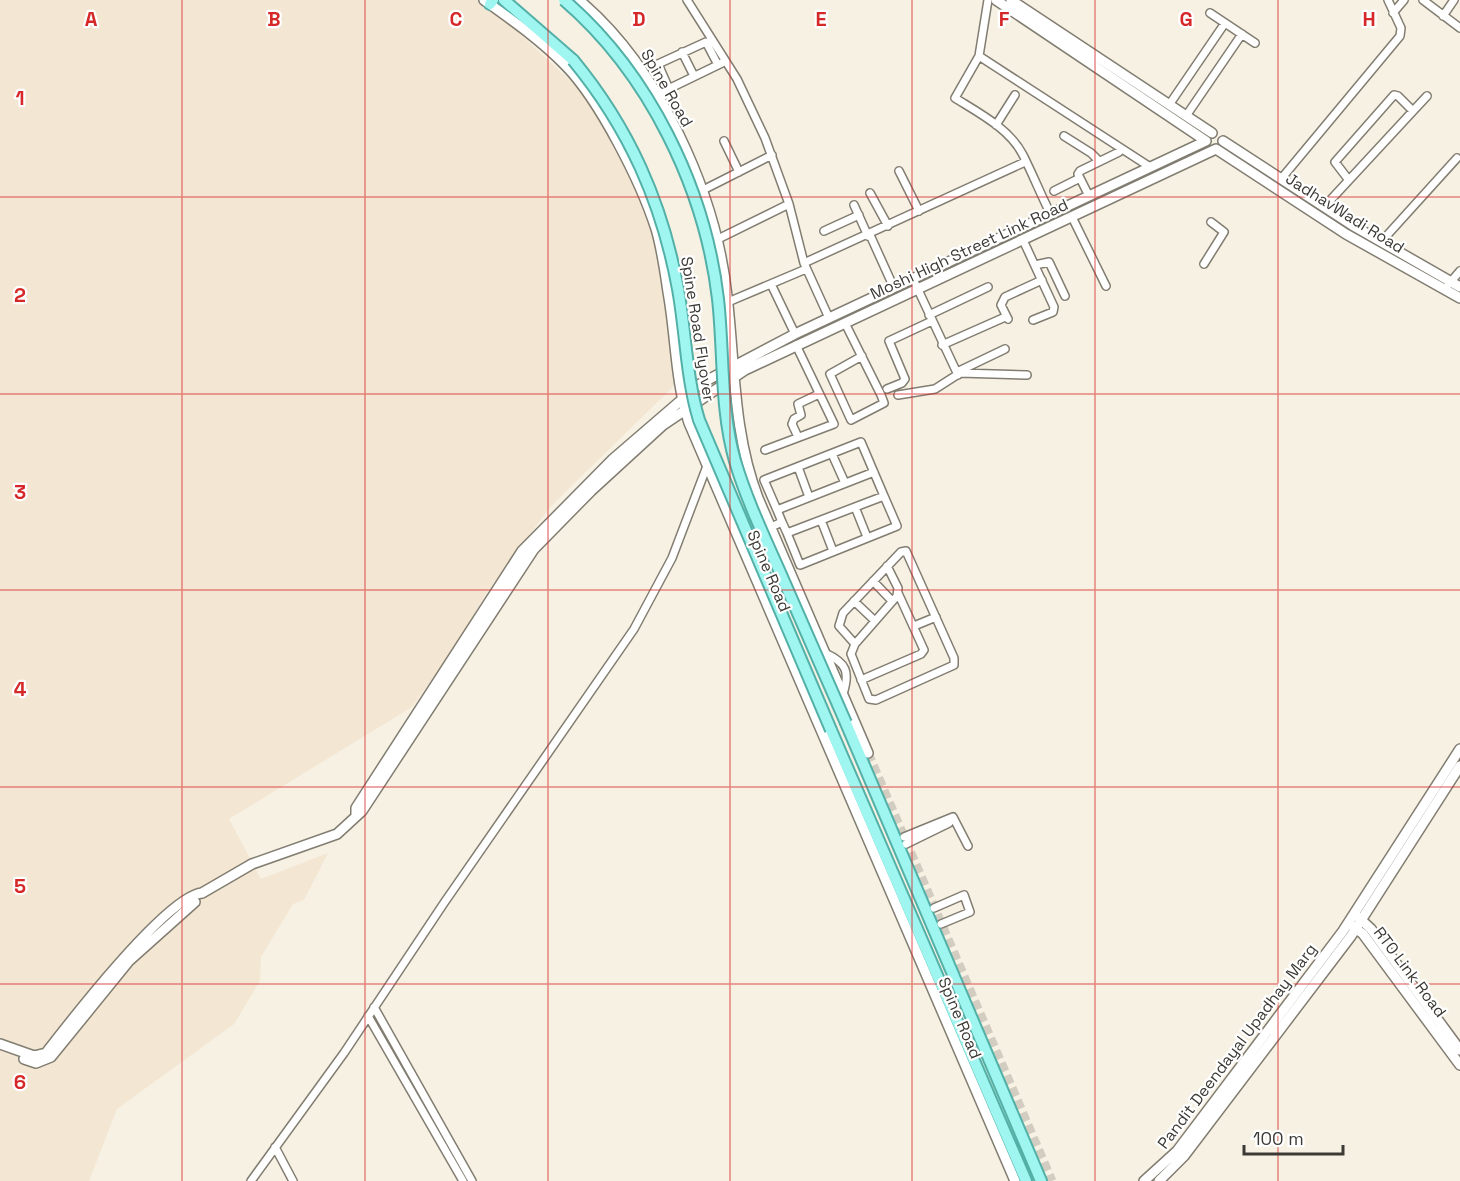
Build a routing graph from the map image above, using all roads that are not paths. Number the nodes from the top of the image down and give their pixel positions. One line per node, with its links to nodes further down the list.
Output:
1 (504, 0): 133 (main road, Spine Road Flyover, bridge)
2 (564, 0): 132 (main road, Spine Road Flyover, bridge)
3 (579, 0): 25 (street, Spine Road)
4 (687, 0): 21 (street)
5 (988, 0): 20 (street)
6 (1388, 0): 13 (street)
7 (1404, 0): 13 (street)
8 (1423, 0): 14 (street)
9 (1454, 0): 14 (street)
10 (489, 2): 97 (street, Spine Road)
11 (1010, 3): 28 (street); 33 (street)
12 (1210, 13): 15 (street)
13 (1393, 13): 46 (street)
14 (1443, 16): 16 (street)
15 (1225, 23): 17 (street); 28 (street)
16 (1460, 28)
17 (1242, 34): 18 (street); 30 (street)
18 (1255, 43)
19 (682, 52): 22 (street); 23 (street); 24 (street)
20 (979, 56): 31 (street); 41 (street)
21 (727, 61): 22 (street); 37 (street)
22 (718, 65): 23 (street)
23 (694, 76): 24 (street)
24 (669, 89): 25 (street)
25 (656, 95): 47 (street, Spine Road)
26 (1015, 95): 31 (street)
27 (1426, 96): 29 (street)
28 (1169, 105): 30 (street)
29 (1413, 111): 45 (street); 45 (street)
30 (1186, 116): 33 (street)
31 (996, 125): 40 (street)
32 (1064, 136): 39 (street)
33 (1209, 137): 35 (street, JadhavWadi Road); 35 (street, JadhavWadi Road); 41 (street, Moshi High Street Link Road)
34 (724, 141): 43 (street)
35 (1220, 145): 46 (street, JadhavWadi Road); 58 (street, Moshi High Street Link Road); 74 (street, JadhavWadi Road)
36 (1119, 152): 39 (street)
37 (772, 155): 43 (street); 51 (street)
38 (1456, 158): 65 (street)
39 (1099, 161): 44 (street)
40 (1025, 162): 55 (street); 57 (street)
41 (1150, 168): 50 (street, Moshi High Street Link Road)
42 (899, 171): 55 (street)
43 (739, 172): 47 (street)
44 (1080, 178): 48 (street); 50 (street)
45 (1348, 178): 53 (street)
46 (1281, 179): 53 (street, JadhavWadi Road)
47 (703, 190): 63 (street, Spine Road)
48 (1054, 191)
49 (870, 193): 60 (street)
50 (1089, 196): 54 (street, Moshi High Street Link Road)
51 (789, 204): 63 (street); 68 (street)
52 (854, 205): 56 (street)
53 (1324, 207): 65 (street, JadhavWadi Road)
54 (1062, 210): 57 (street, Moshi High Street Link Road); 58 (street)
55 (919, 212): 60 (street)
56 (859, 215): 61 (street); 62 (street)
57 (1051, 215): 70 (street, Moshi High Street Link Road)
58 (1069, 218): 64 (street, Moshi High Street Link Road); 73 (street)
59 (1211, 222): 66 (street)
60 (888, 226): 62 (street)
61 (824, 231)
62 (869, 235): 68 (street); 76 (street)
63 (718, 239): 80 (street, Spine Road)
64 (1023, 240): 67 (street); 77 (street, Moshi High Street Link Road)
65 (1381, 242): 74 (street, JadhavWadi Road)
66 (1204, 264)
67 (1035, 265): 71 (street); 78 (street)
68 (805, 266): 72 (street); 81 (street)
69 (1460, 271): 74 (street)
70 (913, 279): 76 (street, Moshi High Street Link Road); 77 (street)
71 (1042, 280): 83 (street); 87 (street)
72 (771, 284): 80 (street); 85 (street)
73 (1106, 286)
74 (1454, 286): 79 (street, JadhavWadi Road)
75 (988, 287): 82 (street)
76 (894, 288): 81 (street, Moshi High Street Link Road)
77 (917, 289): 82 (street); 84 (street, Moshi High Street Link Road)
78 (1065, 296)
79 (1460, 298)
80 (728, 302): 90 (street, Spine Road)
81 (828, 318): 85 (street, Moshi High Street Link Road)
82 (930, 318): 87 (street); 94 (street)
83 (1033, 320)
84 (845, 322): 86 (street, Moshi High Street Link Road); 89 (street)
85 (795, 334): 90 (street, Moshi High Street Link Road)
86 (796, 345): 93 (street, Moshi High Street Link Road); 95 (street)
87 (942, 345): 91 (street)
88 (1005, 349): 91 (street)
89 (862, 356): 89 (street)
90 (734, 365): 93 (street, Spine Road); 97 (street, Moshi High Street Link Road)
91 (957, 373): 92 (street); 96 (street)
92 (1027, 375)
93 (734, 377): 98 (street, Moshi High Street Link Road); 112 (street, Spine Road)
94 (887, 389)
95 (819, 394): 99 (street); 99 (street)
96 (898, 395)
97 (681, 399): 98 (street, Spine Road); 127 (street, Moshi High Street Link Road)
98 (685, 409): 102 (street, Spine Road); 127 (street, Moshi High Street Link Road)
99 (798, 437): 100 (street)
100 (765, 450)
101 (832, 454): 103 (street); 104 (street); 105 (street)
102 (707, 466): 133 (street, Spine Road); 141 (street)
103 (798, 467): 107 (street); 109 (street)
104 (874, 472): 105 (street); 106 (street)
105 (845, 483): 107 (street)
106 (884, 496): 108 (street); 114 (street)
107 (809, 497): 109 (street)
108 (855, 507): 110 (street); 114 (street)
109 (777, 510): 111 (street)
110 (821, 520): 113 (street); 115 (street)
111 (782, 522): 112 (street); 113 (street)
112 (771, 527): 125 (street, Spine Road)
113 (787, 533): 115 (street)
114 (867, 537): 115 (street)
115 (833, 551)
116 (887, 566): 117 (street); 118 (street); 121 (street)
117 (873, 581): 119 (street); 120 (street)
118 (898, 593): 120 (street); 123 (street)
119 (854, 601): 122 (street); 124 (street)
120 (892, 601): 122 (street)
121 (936, 617): 123 (street); 129 (street)
122 (875, 621): 124 (street)
123 (914, 626): 129 (street)
124 (855, 644): 126 (street)
125 (825, 653): 128 (street); 130 (street, Spine Road)
126 (854, 664): 128 (street); 129 (street)
127 (452, 665): 137 (street)
128 (845, 669): 130 (street)
129 (861, 680)
130 (843, 694): 132 (street, Spine Road)
131 (1460, 748): 139 (street, Pandit Deendayal Upadhay Marg)
132 (863, 754): 154 (main road, Spine Road)
133 (841, 764): 152 (street, Spine Road); 153 (main road, Spine Road)
134 (1460, 766): 139 (street, Pandit Deendayal Upadhay Marg)
135 (949, 823): 136 (street)
136 (968, 846)
137 (202, 893): 143 (street); 145 (street)
138 (934, 908): 140 (street)
139 (1355, 921): 144 (street, RTO Link Road); 146 (street, RTO Link Road); 155 (street, Pandit Deendayal Upadhay Marg); 156 (street, Pandit Deendayal Upadhay Marg)
140 (941, 924)
141 (374, 1007): 142 (street); 151 (street)
142 (368, 1016): 147 (street); 150 (street)
143 (0, 1044)
144 (1460, 1050)
145 (0, 1051)
146 (1460, 1065)
147 (275, 1147): 148 (street); 149 (street)
148 (251, 1181)
149 (293, 1181)
150 (463, 1181)
151 (472, 1181)
152 (1015, 1181)
153 (1026, 1181)
154 (1041, 1181)
155 (1144, 1181)
156 (1159, 1181)

